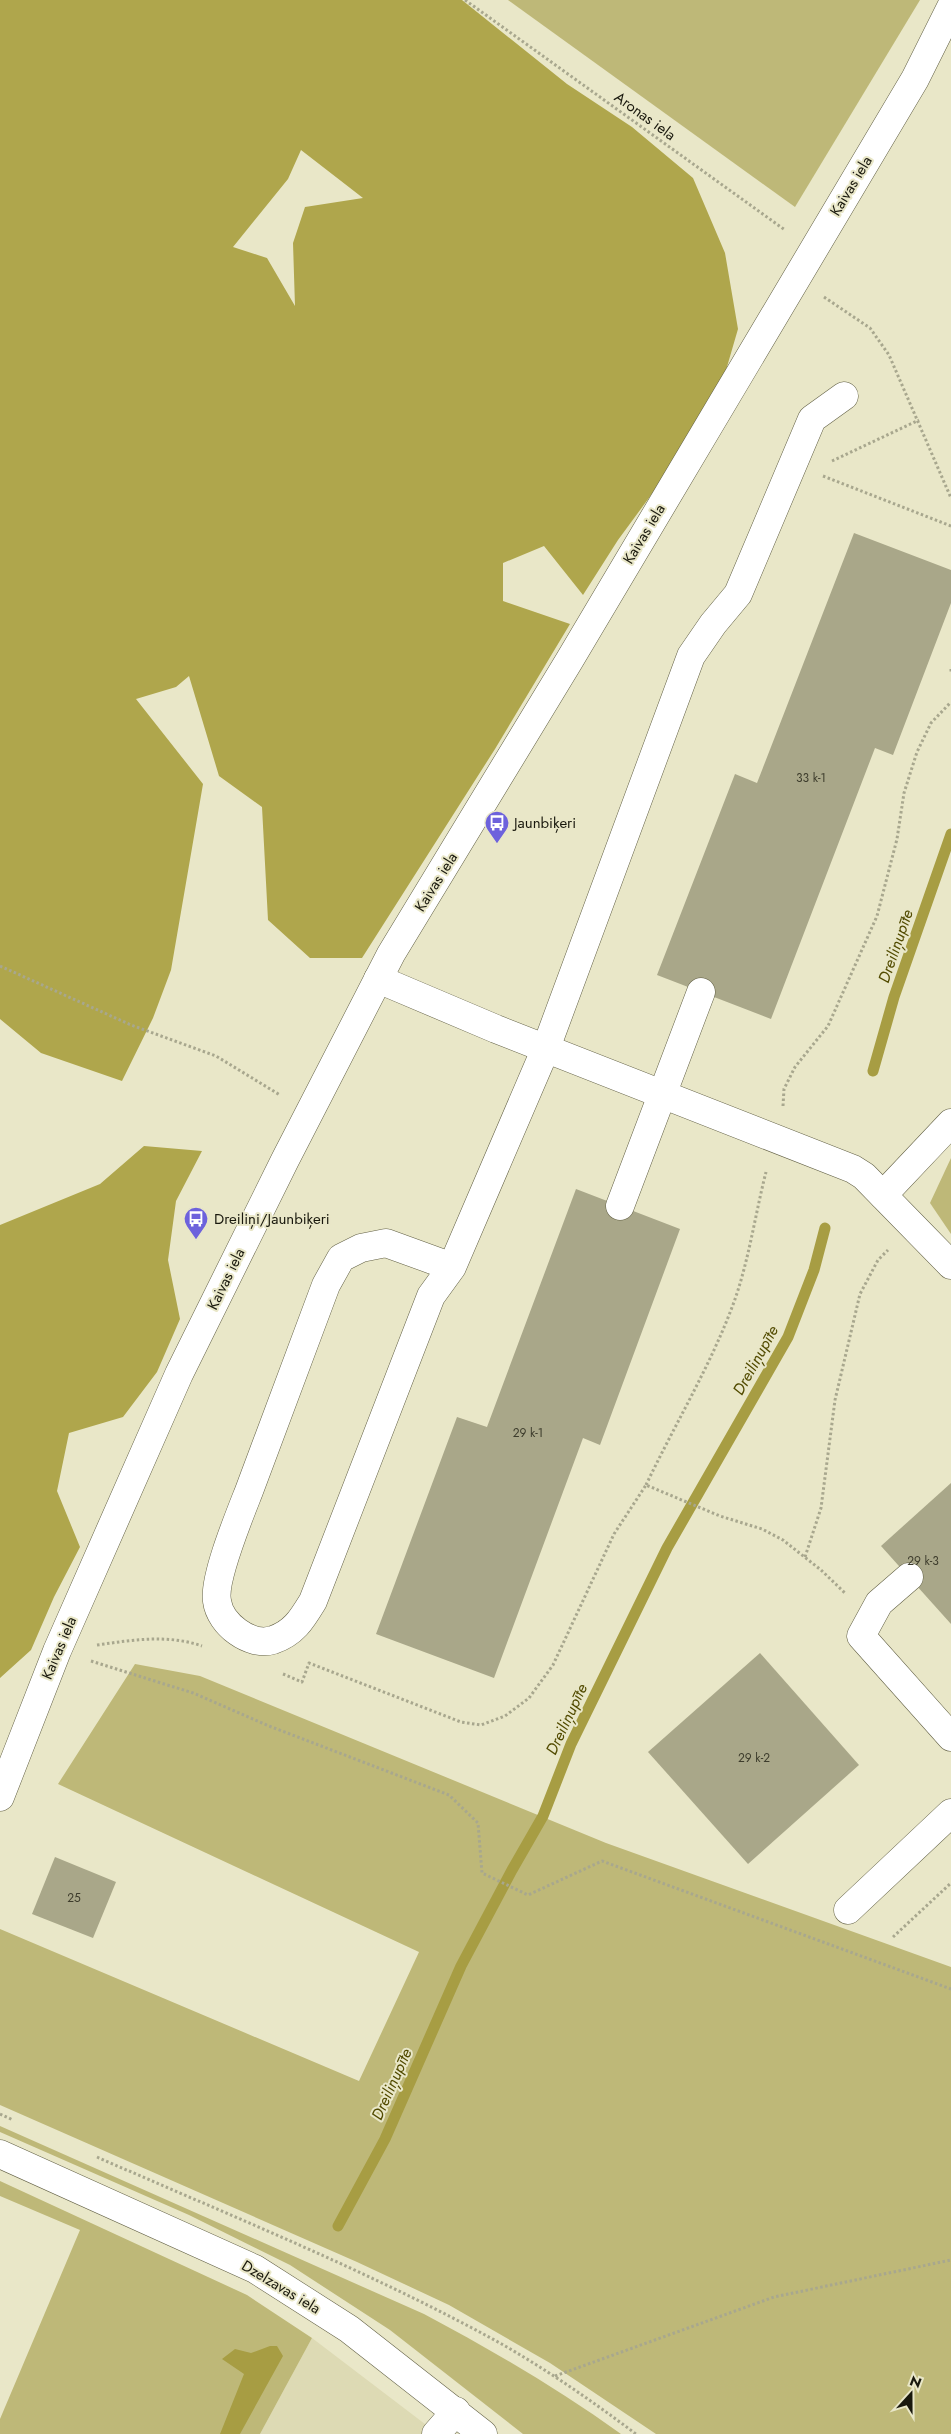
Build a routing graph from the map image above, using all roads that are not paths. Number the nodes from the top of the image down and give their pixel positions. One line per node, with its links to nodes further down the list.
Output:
1 (951, 6): 3 (street, Kaivas iela)
2 (844, 396): 5 (street)
3 (378, 980): 5 (street); 14 (street, Kaivas iela)
4 (701, 992): 6 (street)
5 (546, 1048): 6 (street); 11 (street)
6 (662, 1095): 8 (street); 9 (street)
7 (951, 1123): 8 (street)
8 (882, 1195): 10 (street)
9 (620, 1206)
10 (951, 1265)
11 (452, 1267): 11 (street)
12 (909, 1576): 13 (street)
13 (951, 1737)
14 (0, 1797)
15 (951, 1813): 16 (street)
16 (848, 1910)
17 (0, 2154): 18 (street, Dzelzavas iela)
18 (456, 2411): 19 (street); 20 (street, Dzelzavas iela)
19 (436, 2434)
20 (483, 2434)

